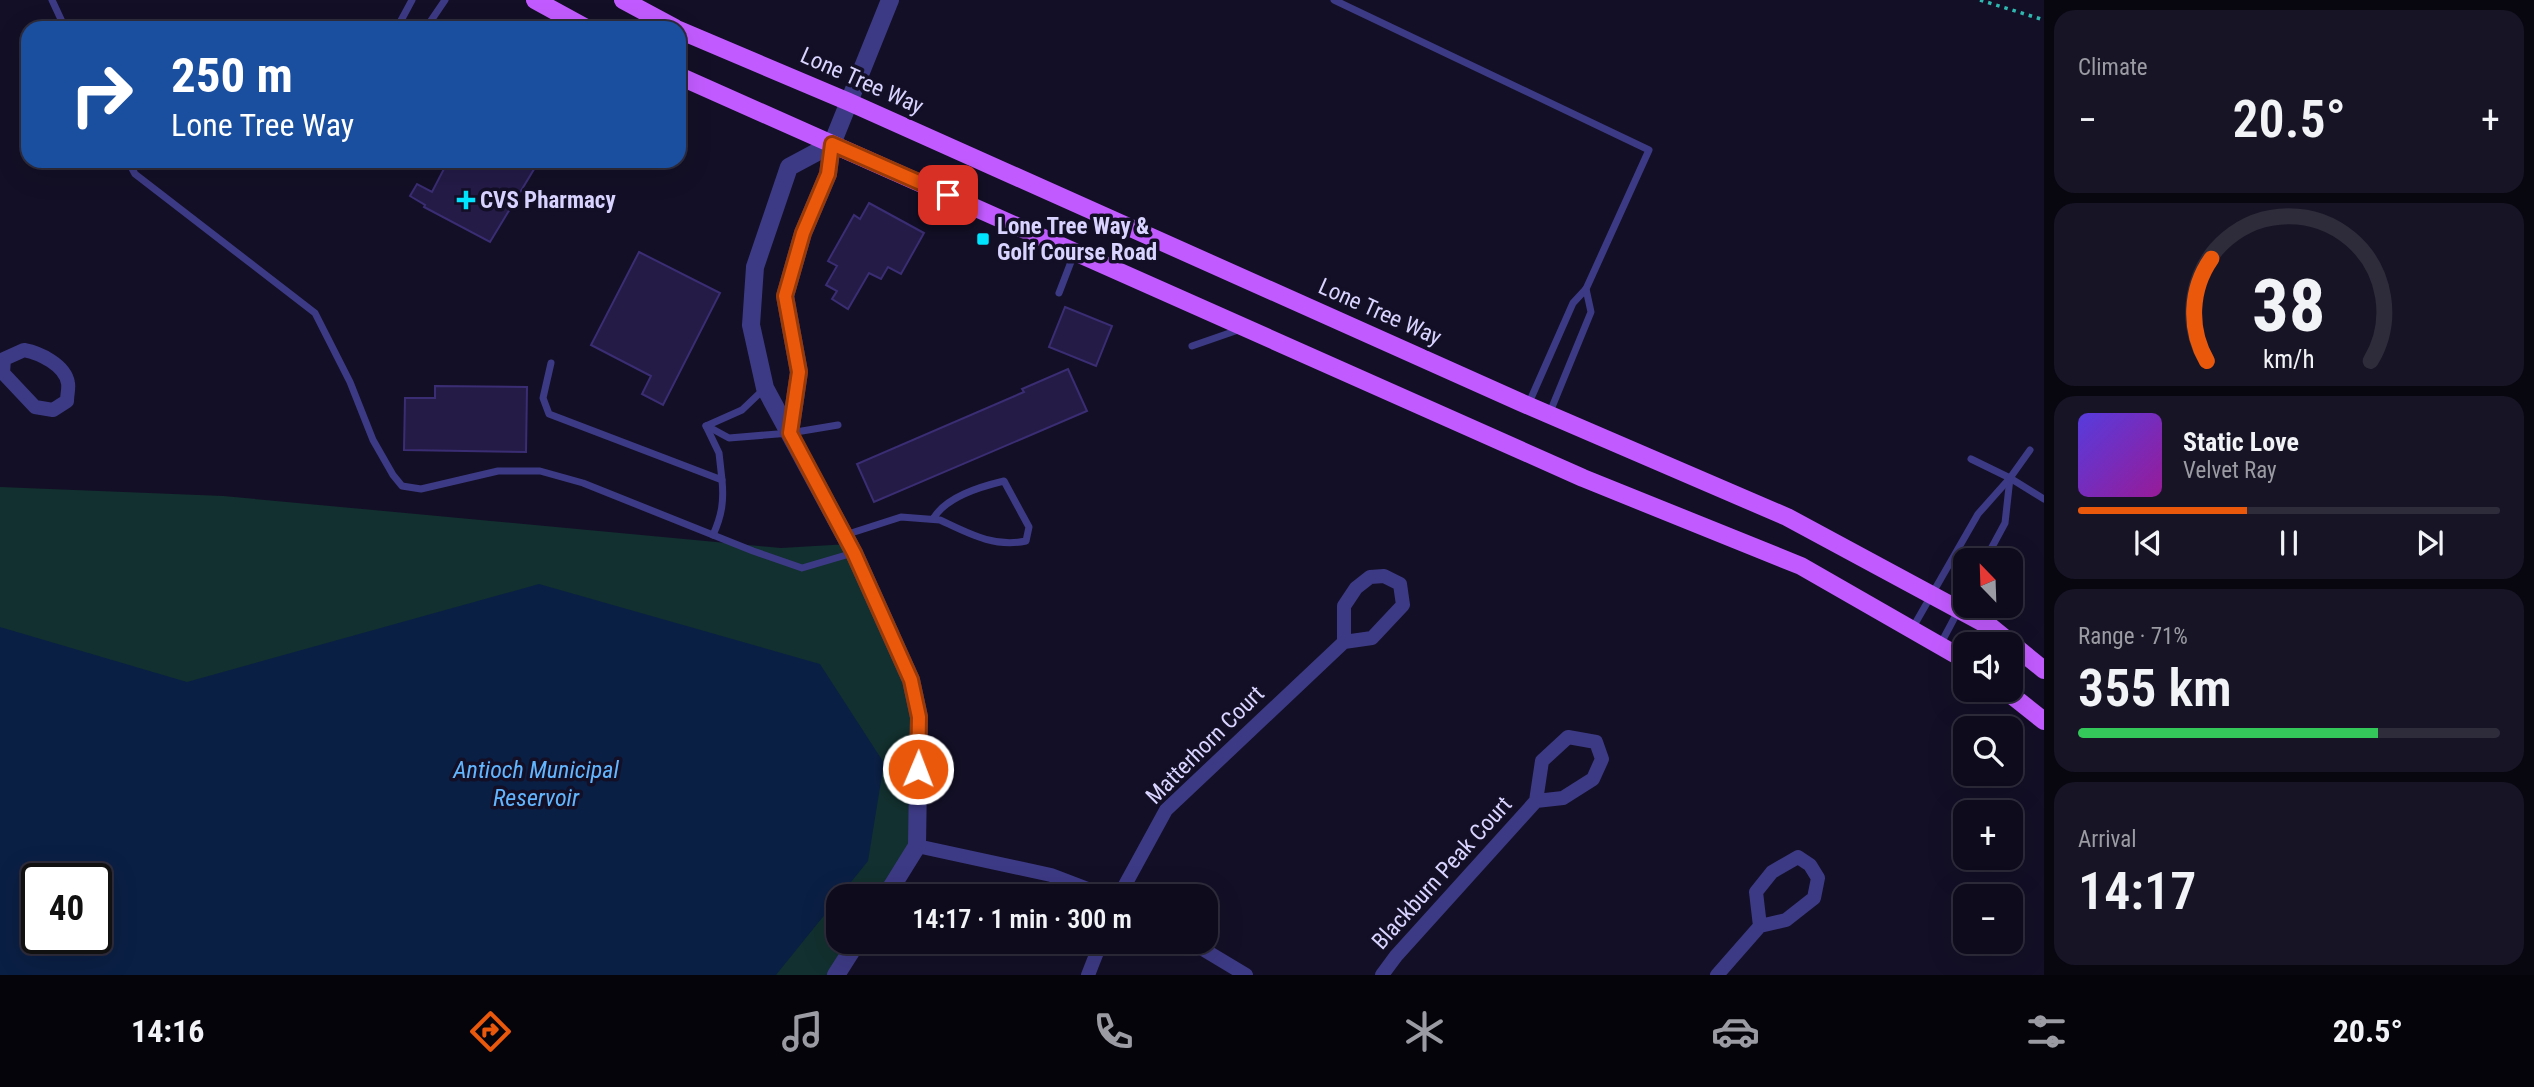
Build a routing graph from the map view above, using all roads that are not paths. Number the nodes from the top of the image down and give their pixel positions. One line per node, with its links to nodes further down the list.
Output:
1 (52, 0): 8 (lane)
2 (412, 0): 9 (lane)
3 (445, 0): 10 (lane)
4 (535, 0): 11 (main road)
5 (623, 0): 12 (main road, Lone Tree Way)
6 (890, 0): 15 (street)
7 (1334, 0): 19 (lane)
8 (62, 21)
9 (401, 21)
10 (431, 21)
11 (573, 21)
12 (662, 21)
13 (686, 33): 15 (main road, Lone Tree Way)
14 (686, 79): 16 (main road)
15 (849, 102): 16 (street); 26 (main road, Lone Tree Way)
16 (832, 144): 18 (main road); 25 (street); 30 (street)
17 (132, 168): 37 (lane)
18 (1075, 251): 20 (lane); 21 (main road)
19 (1586, 289): 26 (lane); 27 (lane)
20 (1059, 293)
21 (1245, 327): 22 (lane); 45 (main road)
22 (1192, 346)
23 (2, 357): 23 (street)
24 (551, 363): 34 (lane)
25 (765, 388): 29 (lane); 30 (street)
26 (1528, 406): 27 (main road, Lone Tree Way)
27 (1549, 415): 41 (main road, Lone Tree Way)
28 (838, 425): 30 (lane)
29 (706, 426): 30 (lane); 34 (lane)
30 (790, 433): 38 (street)
31 (2030, 450): 33 (lane)
32 (1971, 459): 33 (lane)
33 (2010, 478): 35 (lane); 39 (lane); 41 (lane)
34 (722, 480): 37 (lane)
35 (2044, 499)
36 (933, 519): 36 (lane); 38 (lane)
37 (713, 535): 40 (lane)
38 (845, 535): 40 (street)
39 (1991, 548)
40 (854, 553): 53 (street)
41 (1932, 595): 42 (main road, Lone Tree Way); 45 (lane)
42 (1953, 601)
43 (1955, 618): 47 (lane)
44 (1980, 618): 49 (main road, Lone Tree Way)
45 (1912, 629): 47 (main road)
46 (1344, 642): 46 (street, Matterhorn Court); 56 (street, Matterhorn Court)
47 (1940, 646): 48 (main road)
48 (1953, 653)
49 (2044, 670)
50 (2021, 702): 51 (main road)
51 (2044, 720)
52 (1536, 801): 52 (street, Blackburn Peak Court); 64 (street, Blackburn Peak Court)
53 (918, 846): 54 (street); 55 (street)
54 (894, 884)
55 (1073, 884)
56 (1126, 884)
57 (1760, 926): 57 (street); 65 (street)
58 (849, 954): 61 (street)
59 (1096, 954): 62 (street)
60 (1211, 954): 63 (street)
61 (836, 975)
62 (1088, 975)
63 (1246, 975)
64 (1382, 975)
65 (1717, 975)

